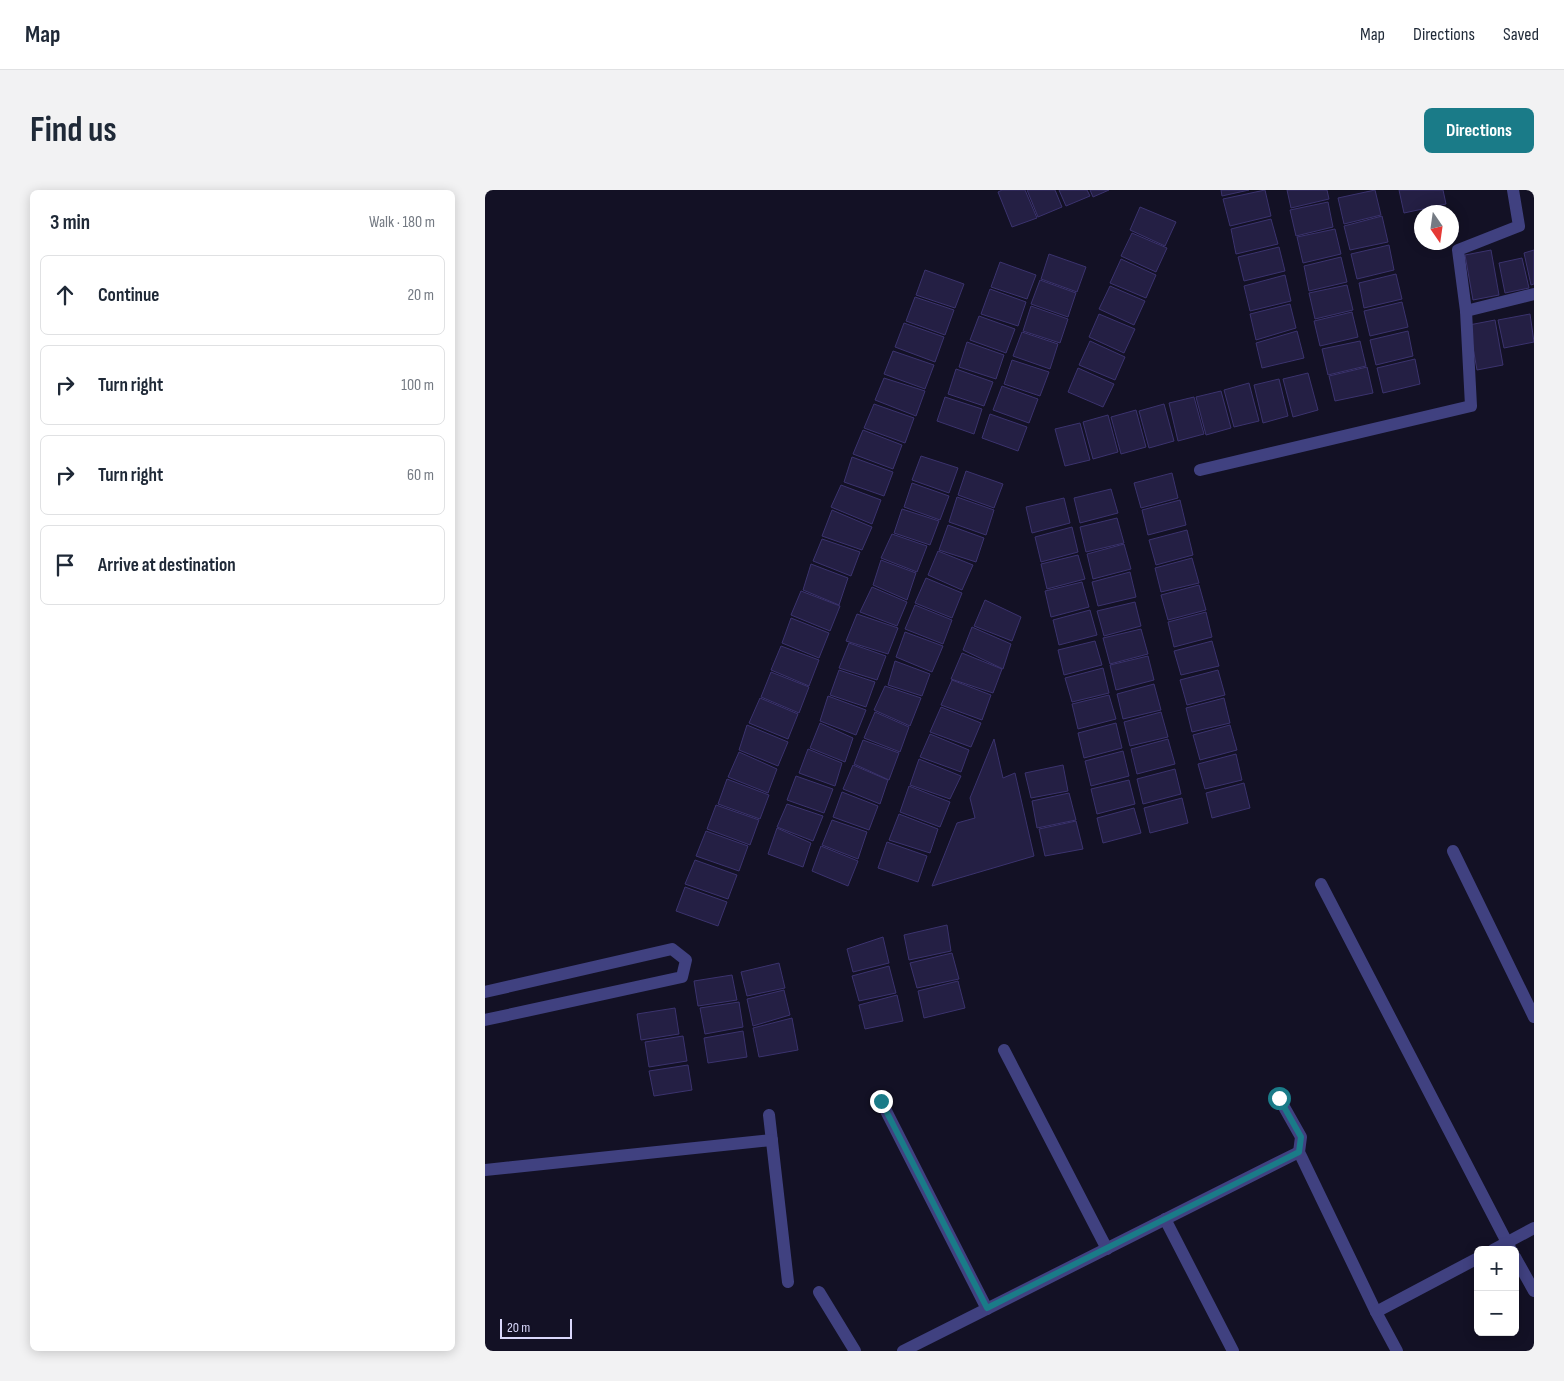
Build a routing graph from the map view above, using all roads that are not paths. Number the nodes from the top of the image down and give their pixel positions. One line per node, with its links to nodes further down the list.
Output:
1 (1513, 190): 3 (street)
2 (1534, 294): 3 (street)
3 (1466, 311): 4 (street)
4 (1200, 470)
5 (1453, 851): 8 (street)
6 (1321, 884): 19 (street)
7 (485, 992): 9 (street)
8 (1534, 1016)
9 (485, 1020)
10 (1004, 1050): 20 (street)
11 (1279, 1098): 15 (street)
12 (881, 1101): 26 (street)
13 (769, 1115): 14 (street)
14 (772, 1140): 16 (street); 23 (street)
15 (1299, 1152): 17 (street); 27 (street)
16 (485, 1170)
17 (1165, 1219): 20 (street); 30 (street)
18 (1534, 1228): 19 (street)
19 (1509, 1246)
20 (1107, 1249): 26 (street)
21 (1474, 1260): 27 (street)
22 (1519, 1264): 24 (street)
23 (788, 1282)
24 (1534, 1291)
25 (819, 1292): 28 (street)
26 (987, 1308): 29 (street)
27 (1376, 1312): 31 (street)
28 (855, 1351)
29 (903, 1351)
30 (1233, 1351)
31 (1397, 1351)

